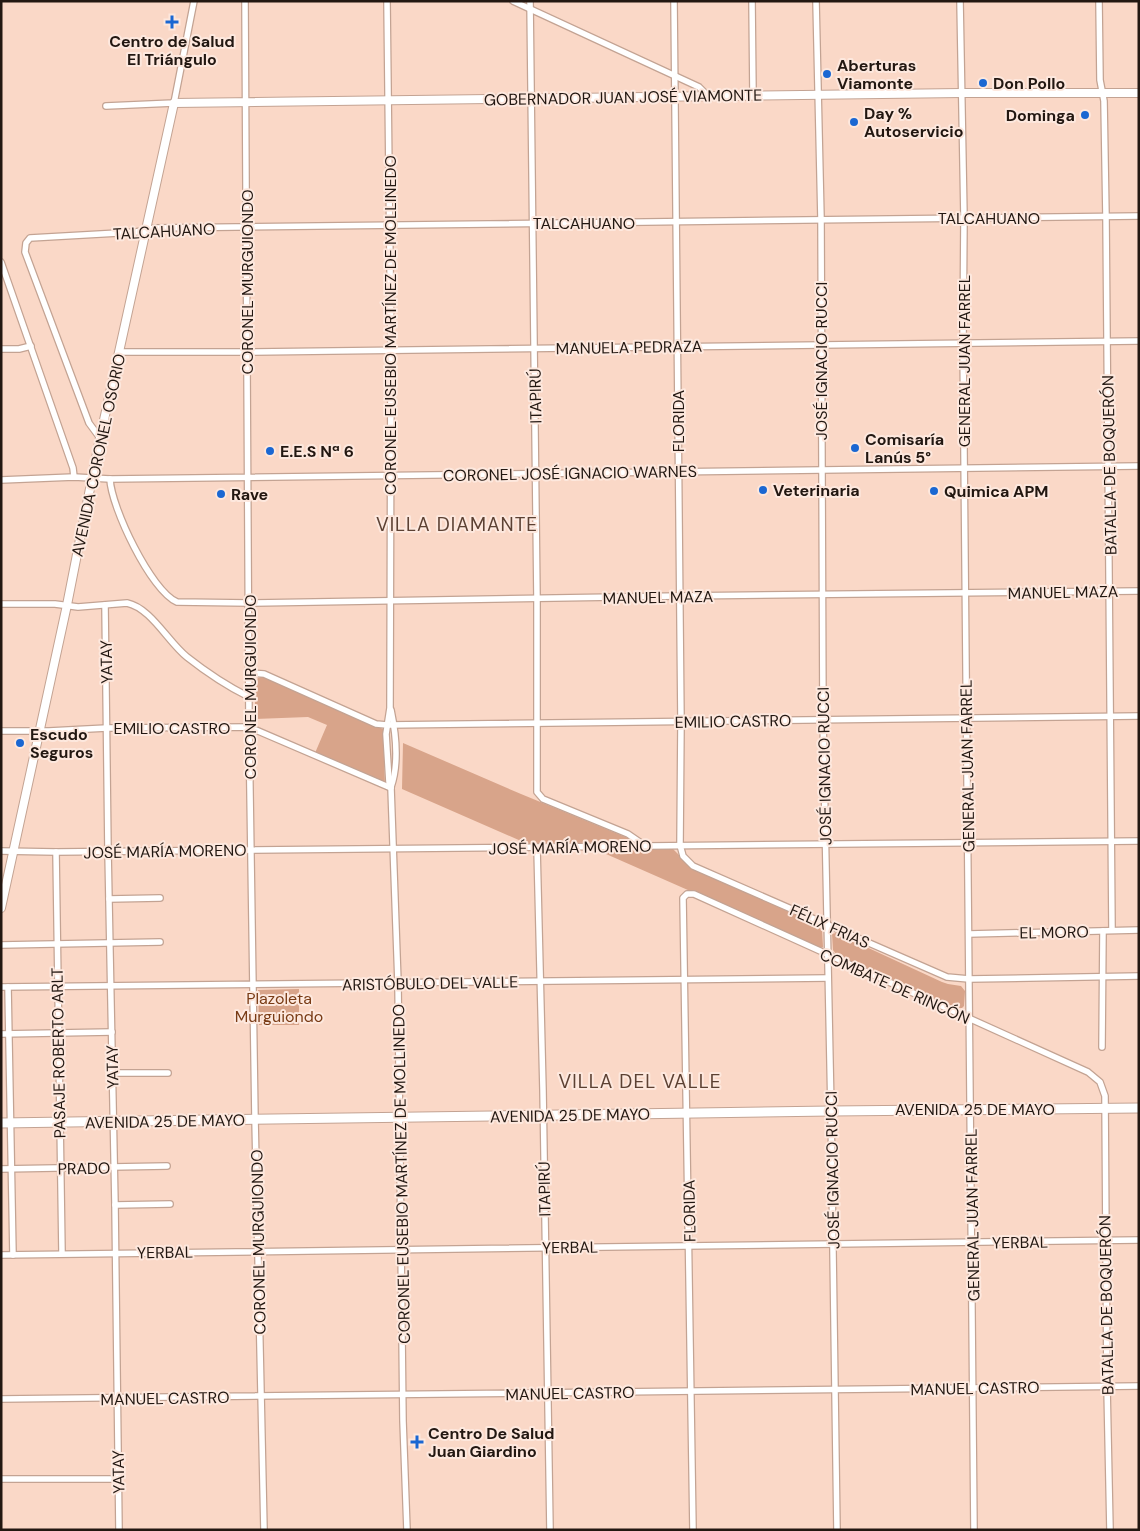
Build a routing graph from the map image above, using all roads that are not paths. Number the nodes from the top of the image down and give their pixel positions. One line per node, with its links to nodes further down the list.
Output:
1 (194, 1): 23 (street, AVENIDA CORONEL OSORIO)
2 (245, 1): 22 (street, CORONEL MURGUIONDO)
3 (387, 1): 21 (street, CORONEL EUSEBIO MARTÍNEZ DE MOLLINEDO)
4 (513, 1): 11 (street)
5 (530, 1): 11 (street, ITAPIRÚ)
6 (674, 1): 12 (street, FLORIDA)
7 (752, 1): 17 (street)
8 (816, 1): 15 (street, JOSÉ IGNACIO RUCCI)
9 (960, 1): 13 (street, GENERAL JUAN FARREL)
10 (1099, 1): 16 (street, BATALLA DE BOQUERÓN)
11 (530, 9): 12 (street); 20 (street, ITAPIRÚ)
12 (674, 76): 18 (street); 19 (street, FLORIDA)
13 (962, 93): 15 (street, GOBERNADOR JUAN JOSÉ VIAMONTE); 16 (street, GOBERNADOR JUAN JOSÉ VIAMONTE); 27 (street, GENERAL JUAN FARREL)
14 (1139, 93): 16 (street, GOBERNADOR JUAN JOSÉ VIAMONTE)
15 (819, 94): 17 (street, GOBERNADOR JUAN JOSÉ VIAMONTE); 28 (street, JOSÉ IGNACIO RUCCI)
16 (1103, 94): 26 (street, BATALLA DE BOQUERÓN)
17 (753, 95): 18 (street, GOBERNADOR JUAN JOSÉ VIAMONTE)
18 (709, 96): 19 (street, GOBERNADOR JUAN JOSÉ VIAMONTE)
19 (675, 97): 20 (street, GOBERNADOR JUAN JOSÉ VIAMONTE); 29 (street, FLORIDA)
20 (531, 98): 21 (street, GOBERNADOR JUAN JOSÉ VIAMONTE); 30 (street, ITAPIRÚ)
21 (389, 101): 22 (street, GOBERNADOR JUAN JOSÉ VIAMONTE); 31 (street, CORONEL EUSEBIO MARTÍNEZ DE MOLLINEDO)
22 (246, 102): 23 (street, GOBERNADOR JUAN JOSÉ VIAMONTE); 32 (street, CORONEL MURGUIONDO)
23 (174, 103): 24 (street, GOBERNADOR JUAN JOSÉ VIAMONTE); 33 (street, AVENIDA CORONEL OSORIO)
24 (106, 106)
25 (1139, 216): 26 (street, TALCAHUANO)
26 (1106, 217): 27 (street, TALCAHUANO); 35 (street, BATALLA DE BOQUERÓN)
27 (964, 218): 28 (street, TALCAHUANO); 37 (street, GENERAL JUAN FARREL)
28 (821, 219): 29 (street, TALCAHUANO); 38 (street, JOSÉ IGNACIO RUCCI)
29 (676, 222): 30 (street, TALCAHUANO); 40 (street, FLORIDA)
30 (534, 223): 31 (street, TALCAHUANO); 41 (street, ITAPIRÚ)
31 (390, 224): 32 (street, TALCAHUANO); 43 (street, CORONEL EUSEBIO MARTÍNEZ DE MOLLINEDO)
32 (246, 228): 33 (street, TALCAHUANO); 45 (street, CORONEL MURGUIONDO)
33 (145, 231): 44 (street, AVENIDA CORONEL OSORIO); 46 (street, TALCAHUANO)
34 (1, 262): 39 (street)
35 (1108, 341): 36 (street, MANUELA PEDRAZA); 37 (street, MANUELA PEDRAZA); 47 (street, BATALLA DE BOQUERÓN)
36 (1139, 341)
37 (963, 342): 38 (street, MANUELA PEDRAZA); 49 (street, GENERAL JUAN FARREL)
38 (821, 345): 40 (street, MANUELA PEDRAZA); 50 (street, JOSÉ IGNACIO RUCCI)
39 (31, 346): 42 (street); 54 (street)
40 (678, 347): 41 (street, MANUELA PEDRAZA); 51 (street, FLORIDA)
41 (534, 348): 43 (street, MANUELA PEDRAZA); 52 (street, ITAPIRÚ)
42 (1, 349)
43 (391, 350): 45 (street, MANUELA PEDRAZA); 53 (street, CORONEL EUSEBIO MARTÍNEZ DE MOLLINEDO)
44 (119, 352): 45 (street, MANUELA PEDRAZA); 46 (street, AVENIDA CORONEL OSORIO)
45 (248, 352): 55 (street, CORONEL MURGUIONDO)
46 (100, 438): 56 (street, AVENIDA CORONEL OSORIO)
47 (1108, 466): 48 (street, CORONEL JOSÉ IGNACIO WARNES); 49 (street, CORONEL JOSÉ IGNACIO WARNES); 60 (street, BATALLA DE BOQUERÓN)
48 (1139, 466)
49 (964, 468): 50 (street, CORONEL JOSÉ IGNACIO WARNES); 61 (street, GENERAL JUAN FARREL)
50 (821, 470): 51 (street, CORONEL JOSÉ IGNACIO WARNES); 63 (street, JOSÉ IGNACIO RUCCI)
51 (678, 472): 52 (street, CORONEL JOSÉ IGNACIO WARNES); 62 (street, FLORIDA)
52 (536, 473): 53 (street, CORONEL JOSÉ IGNACIO WARNES); 64 (street, ITAPIRÚ)
53 (391, 475): 55 (street, CORONEL JOSÉ IGNACIO WARNES); 65 (street, CORONEL EUSEBIO MARTÍNEZ DE MOLLINEDO)
54 (74, 477): 56 (street, CORONEL JOSÉ IGNACIO WARNES); 58 (street, CORONEL JOSÉ IGNACIO WARNES)
55 (248, 477): 57 (street, CORONEL JOSÉ IGNACIO WARNES); 66 (street, CORONEL MURGUIONDO)
56 (92, 478): 57 (street, CORONEL JOSÉ IGNACIO WARNES); 68 (street, AVENIDA CORONEL OSORIO)
57 (110, 479): 66 (street, MANUEL MAZA)
58 (1, 480)
59 (1139, 591): 60 (street, MANUEL MAZA)
60 (1110, 592): 61 (street, MANUEL MAZA); 73 (street, BATALLA DE BOQUERÓN)
61 (965, 593): 63 (street, MANUEL MAZA); 75 (street, GENERAL JUAN FARREL)
62 (680, 596): 63 (street, MANUEL MAZA); 64 (street, MANUEL MAZA); 77 (street, FLORIDA)
63 (822, 596): 76 (street, JOSÉ IGNACIO RUCCI)
64 (537, 599): 65 (street, MANUEL MAZA); 78 (street, ITAPIRÚ)
65 (391, 601): 66 (street, MANUEL MAZA); 72 (street, CORONEL EUSEBIO MARTÍNEZ DE MOLLINEDO)
66 (249, 603): 70 (street, CORONEL MURGUIONDO)
67 (1, 604): 68 (street)
68 (67, 605): 69 (street); 84 (street, AVENIDA CORONEL OSORIO)
69 (106, 605): 71 (street); 82 (street, YATAY)
70 (249, 673): 71 (street, CORONEL MURGUIONDO); 79 (street, EMILIO CASTRO)
71 (249, 697): 81 (street, CORONEL MURGUIONDO)
72 (390, 708): 79 (street, CORONEL EUSEBIO MARTÍNEZ DE MOLLINEDO); 80 (street, CORONEL EUSEBIO MARTÍNEZ DE MOLLINEDO)
73 (1111, 716): 74 (street, EMILIO CASTRO); 75 (street, EMILIO CASTRO); 86 (street, BATALLA DE BOQUERÓN)
74 (1139, 716)
75 (966, 718): 76 (street, EMILIO CASTRO); 88 (street, GENERAL JUAN FARREL)
76 (823, 720): 77 (street, EMILIO CASTRO); 89 (street, JOSÉ IGNACIO RUCCI)
77 (681, 722): 78 (street, EMILIO CASTRO); 91 (street, FLORIDA)
78 (538, 724): 80 (street, EMILIO CASTRO); 90 (street, ITAPIRÚ)
79 (387, 725): 80 (street, EMILIO CASTRO); 85 (street, CORONEL EUSEBIO MARTÍNEZ DE MOLLINEDO)
80 (394, 725): 85 (street, CORONEL EUSEBIO MARTÍNEZ DE MOLLINEDO)
81 (249, 727): 82 (street, EMILIO CASTRO); 85 (street, EMILIO CASTRO); 94 (street, CORONEL MURGUIONDO)
82 (108, 728): 84 (street, EMILIO CASTRO); 97 (street, YATAY)
83 (1, 731): 84 (street, EMILIO CASTRO)
84 (40, 731): 96 (street, AVENIDA CORONEL OSORIO)
85 (391, 788): 92 (street, CORONEL EUSEBIO MARTÍNEZ DE MOLLINEDO)
86 (1111, 841): 87 (street, JOSÉ MARÍA MORENO); 88 (street, JOSÉ MARÍA MORENO); 105 (street, BATALLA DE BOQUERÓN)
87 (1139, 841)
88 (968, 843): 89 (street, JOSÉ MARÍA MORENO); 107 (street, GENERAL JUAN FARREL)
89 (825, 844): 91 (street, JOSÉ MARÍA MORENO); 103 (street, JOSÉ IGNACIO RUCCI)
90 (644, 845): 91 (street, JOSÉ MARÍA MORENO); 93 (street, JOSÉ MARÍA MORENO)
91 (680, 845): 103 (street, FÉLIX FRIAS)
92 (392, 848): 93 (street, JOSÉ MARÍA MORENO); 94 (street, JOSÉ MARÍA MORENO); 119 (street, CORONEL EUSEBIO MARTÍNEZ DE MOLLINEDO)
93 (537, 848): 118 (street, ITAPIRÚ)
94 (252, 849): 97 (street, JOSÉ MARÍA MORENO); 120 (street, CORONEL MURGUIONDO)
95 (1, 851): 96 (street, JOSÉ MARÍA MORENO)
96 (12, 851): 98 (street, JOSÉ MARÍA MORENO); 102 (street, AVENIDA CORONEL OSORIO)
97 (108, 851): 98 (street, JOSÉ MARÍA MORENO); 101 (street, YATAY)
98 (56, 852): 110 (street, PASAJE ROBERTO ARLT)
99 (687, 894): 112 (street, COMBATE DE RINCÓN); 116 (street, FLORIDA)
100 (160, 898): 101 (street)
101 (109, 899): 109 (street, YATAY)
102 (1, 908)
103 (827, 924): 112 (street, JOSÉ IGNACIO RUCCI); 117 (street, FÉLIX FRIAS)
104 (1102, 930): 105 (street, EL MORO); 107 (street, EL MORO); 113 (street)
105 (1112, 930): 106 (street, EL MORO)
106 (1139, 930)
107 (969, 934): 117 (street, GENERAL JUAN FARREL)
108 (160, 942): 109 (street)
109 (110, 943): 110 (street); 121 (street, YATAY)
110 (56, 945): 111 (street); 123 (street, PASAJE ROBERTO ARLT)
111 (1, 946)
112 (828, 955): 115 (street, JOSÉ IGNACIO RUCCI); 124 (street, COMBATE DE RINCÓN)
113 (1102, 976): 114 (street); 117 (street); 129 (street)
114 (1139, 976)
115 (828, 978): 116 (street, ARISTÓBULO DEL VALLE); 136 (street, JOSÉ IGNACIO RUCCI)
116 (686, 979): 118 (street, ARISTÓBULO DEL VALLE); 137 (street, FLORIDA)
117 (969, 979): 124 (street, GENERAL JUAN FARREL)
118 (541, 981): 119 (street, ARISTÓBULO DEL VALLE); 138 (street, ITAPIRÚ)
119 (398, 983): 120 (street, ARISTÓBULO DEL VALLE); 139 (street, CORONEL EUSEBIO MARTÍNEZ DE MOLLINEDO)
120 (254, 984): 121 (street, ARISTÓBULO DEL VALLE); 140 (street, CORONEL MURGUIONDO)
121 (111, 986): 123 (street, ARISTÓBULO DEL VALLE); 126 (street, YATAY)
122 (4, 987): 123 (street, ARISTÓBULO DEL VALLE); 128 (street)
123 (57, 987): 125 (street, PASAJE ROBERTO ARLT)
124 (970, 1020): 132 (street, COMBATE DE RINCÓN); 135 (street, GENERAL JUAN FARREL)
125 (57, 1032): 126 (street); 128 (street); 141 (street, PASAJE ROBERTO ARLT)
126 (112, 1032): 131 (street, YATAY)
127 (1, 1034): 128 (street)
128 (8, 1034): 143 (street)
129 (1102, 1048)
130 (168, 1073): 131 (street)
131 (112, 1074): 142 (street, YATAY)
132 (1100, 1082): 133 (street, BATALLA DE BOQUERÓN)
133 (1105, 1108): 134 (main road, AVENIDA 25 DE MAYO); 135 (main road, AVENIDA 25 DE MAYO); 152 (street, BATALLA DE BOQUERÓN)
134 (1139, 1108)
135 (970, 1109): 136 (main road, AVENIDA 25 DE MAYO); 153 (street, GENERAL JUAN FARREL)
136 (831, 1111): 137 (main road, AVENIDA 25 DE MAYO); 154 (street, JOSÉ IGNACIO RUCCI)
137 (688, 1113): 138 (main road, AVENIDA 25 DE MAYO); 155 (street, FLORIDA)
138 (543, 1115): 139 (main road, AVENIDA 25 DE MAYO); 156 (street, ITAPIRÚ)
139 (400, 1117): 140 (main road, AVENIDA 25 DE MAYO); 157 (street, CORONEL EUSEBIO MARTÍNEZ DE MOLLINEDO)
140 (255, 1119): 142 (main road, AVENIDA 25 DE MAYO); 158 (street, CORONEL MURGUIONDO)
141 (60, 1122): 142 (main road, AVENIDA 25 DE MAYO); 143 (main road, AVENIDA 25 DE MAYO); 145 (street, PASAJE ROBERTO ARLT)
142 (113, 1122): 146 (street, YATAY)
143 (6, 1123): 148 (street)
144 (167, 1166): 146 (street, PRADO)
145 (61, 1168): 146 (street, PRADO); 148 (street, PRADO); 159 (street, PASAJE ROBERTO ARLT)
146 (114, 1168): 150 (street, YATAY)
147 (1, 1169): 148 (street, PRADO)
148 (12, 1169): 162 (street)
149 (170, 1204): 150 (street)
150 (115, 1205): 160 (street, YATAY)
151 (1139, 1240): 152 (street, YERBAL)
152 (1105, 1241): 153 (street, YERBAL); 163 (street, BATALLA DE BOQUERÓN)
153 (972, 1243): 154 (street, YERBAL); 165 (street, GENERAL JUAN FARREL)
154 (833, 1244): 155 (street, YERBAL); 166 (street, JOSÉ IGNACIO RUCCI)
155 (690, 1246): 156 (street, YERBAL); 167 (street, FLORIDA)
156 (545, 1248): 157 (street, YERBAL); 169 (street, ITAPIRÚ)
157 (402, 1250): 158 (street, YERBAL); 168 (street, CORONEL EUSEBIO MARTÍNEZ DE MOLLINEDO)
158 (259, 1251): 160 (street, YERBAL); 170 (street, CORONEL MURGUIONDO)
159 (62, 1253): 160 (street, YERBAL); 162 (street, YERBAL)
160 (115, 1253): 171 (street, YATAY)
161 (1, 1255): 162 (street, YERBAL)
162 (13, 1255)
163 (1106, 1386): 164 (street, MANUEL CASTRO); 165 (street, MANUEL CASTRO); 182 (street, BATALLA DE BOQUERÓN)
164 (1139, 1386)
165 (974, 1387): 166 (street, MANUEL CASTRO); 181 (street, GENERAL JUAN FARREL)
166 (834, 1390): 167 (street, MANUEL CASTRO); 180 (street, JOSÉ IGNACIO RUCCI)
167 (691, 1391): 169 (street, MANUEL CASTRO); 179 (street, FLORIDA)
168 (404, 1394): 169 (street, MANUEL CASTRO); 170 (street, MANUEL CASTRO); 177 (street, CORONEL EUSEBIO MARTÍNEZ DE MOLLINEDO)
169 (547, 1394): 178 (street, ITAPIRÚ)
170 (262, 1396): 171 (street, MANUEL CASTRO); 176 (street)
171 (117, 1398): 172 (street, MANUEL CASTRO); 174 (street, YATAY)
172 (1, 1399)
173 (1, 1479): 174 (street)
174 (118, 1479): 175 (street, YATAY)
175 (119, 1530)
176 (264, 1530)
177 (407, 1530)
178 (550, 1530)
179 (693, 1530)
180 (836, 1530)
181 (974, 1530)
182 (1110, 1530)

